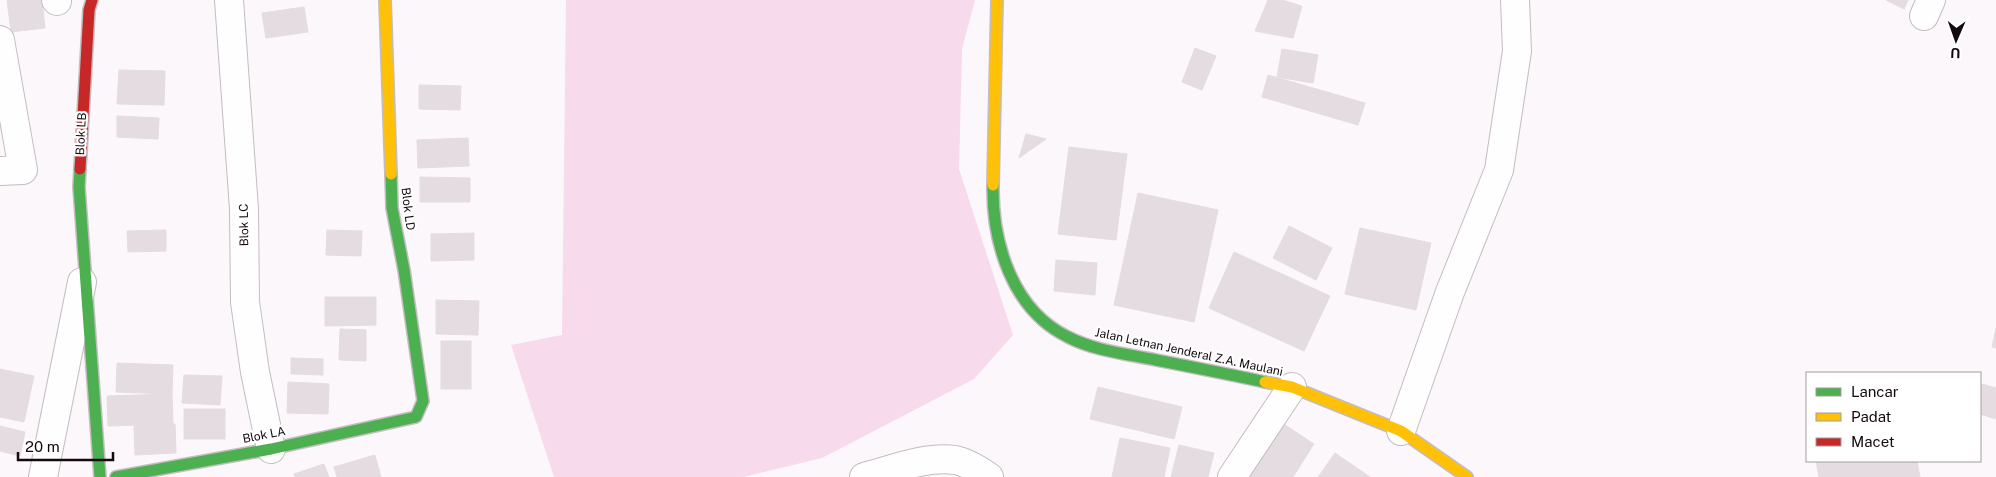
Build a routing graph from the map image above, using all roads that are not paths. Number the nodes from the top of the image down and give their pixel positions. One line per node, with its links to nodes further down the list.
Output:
1 (92, 0): 8 (street, Blok LB)
2 (229, 0): 12 (street, Blok LC)
3 (385, 0): 10 (street, Blok LD)
4 (997, 0): 9 (street, Jalan Letnan Jenderal Z.A. Maulani)
5 (1515, 0): 11 (street)
6 (0, 40): 7 (street)
7 (12, 171)
8 (85, 268): 13 (street, Blok LB); 14 (street, Blok LB)
9 (1292, 387): 11 (street, Jalan Letnan Jenderal Z.A. Maulani); 18 (street)
10 (416, 417): 12 (street, Blok LA)
11 (1401, 431): 19 (street, Jalan Letnan Jenderal Z.A. Maulani)
12 (271, 449): 15 (street, Blok LA)
13 (44, 477)
14 (100, 477)
15 (116, 477)
16 (864, 477): 17 (street)
17 (989, 477)
18 (1232, 477)
19 (1467, 477)

